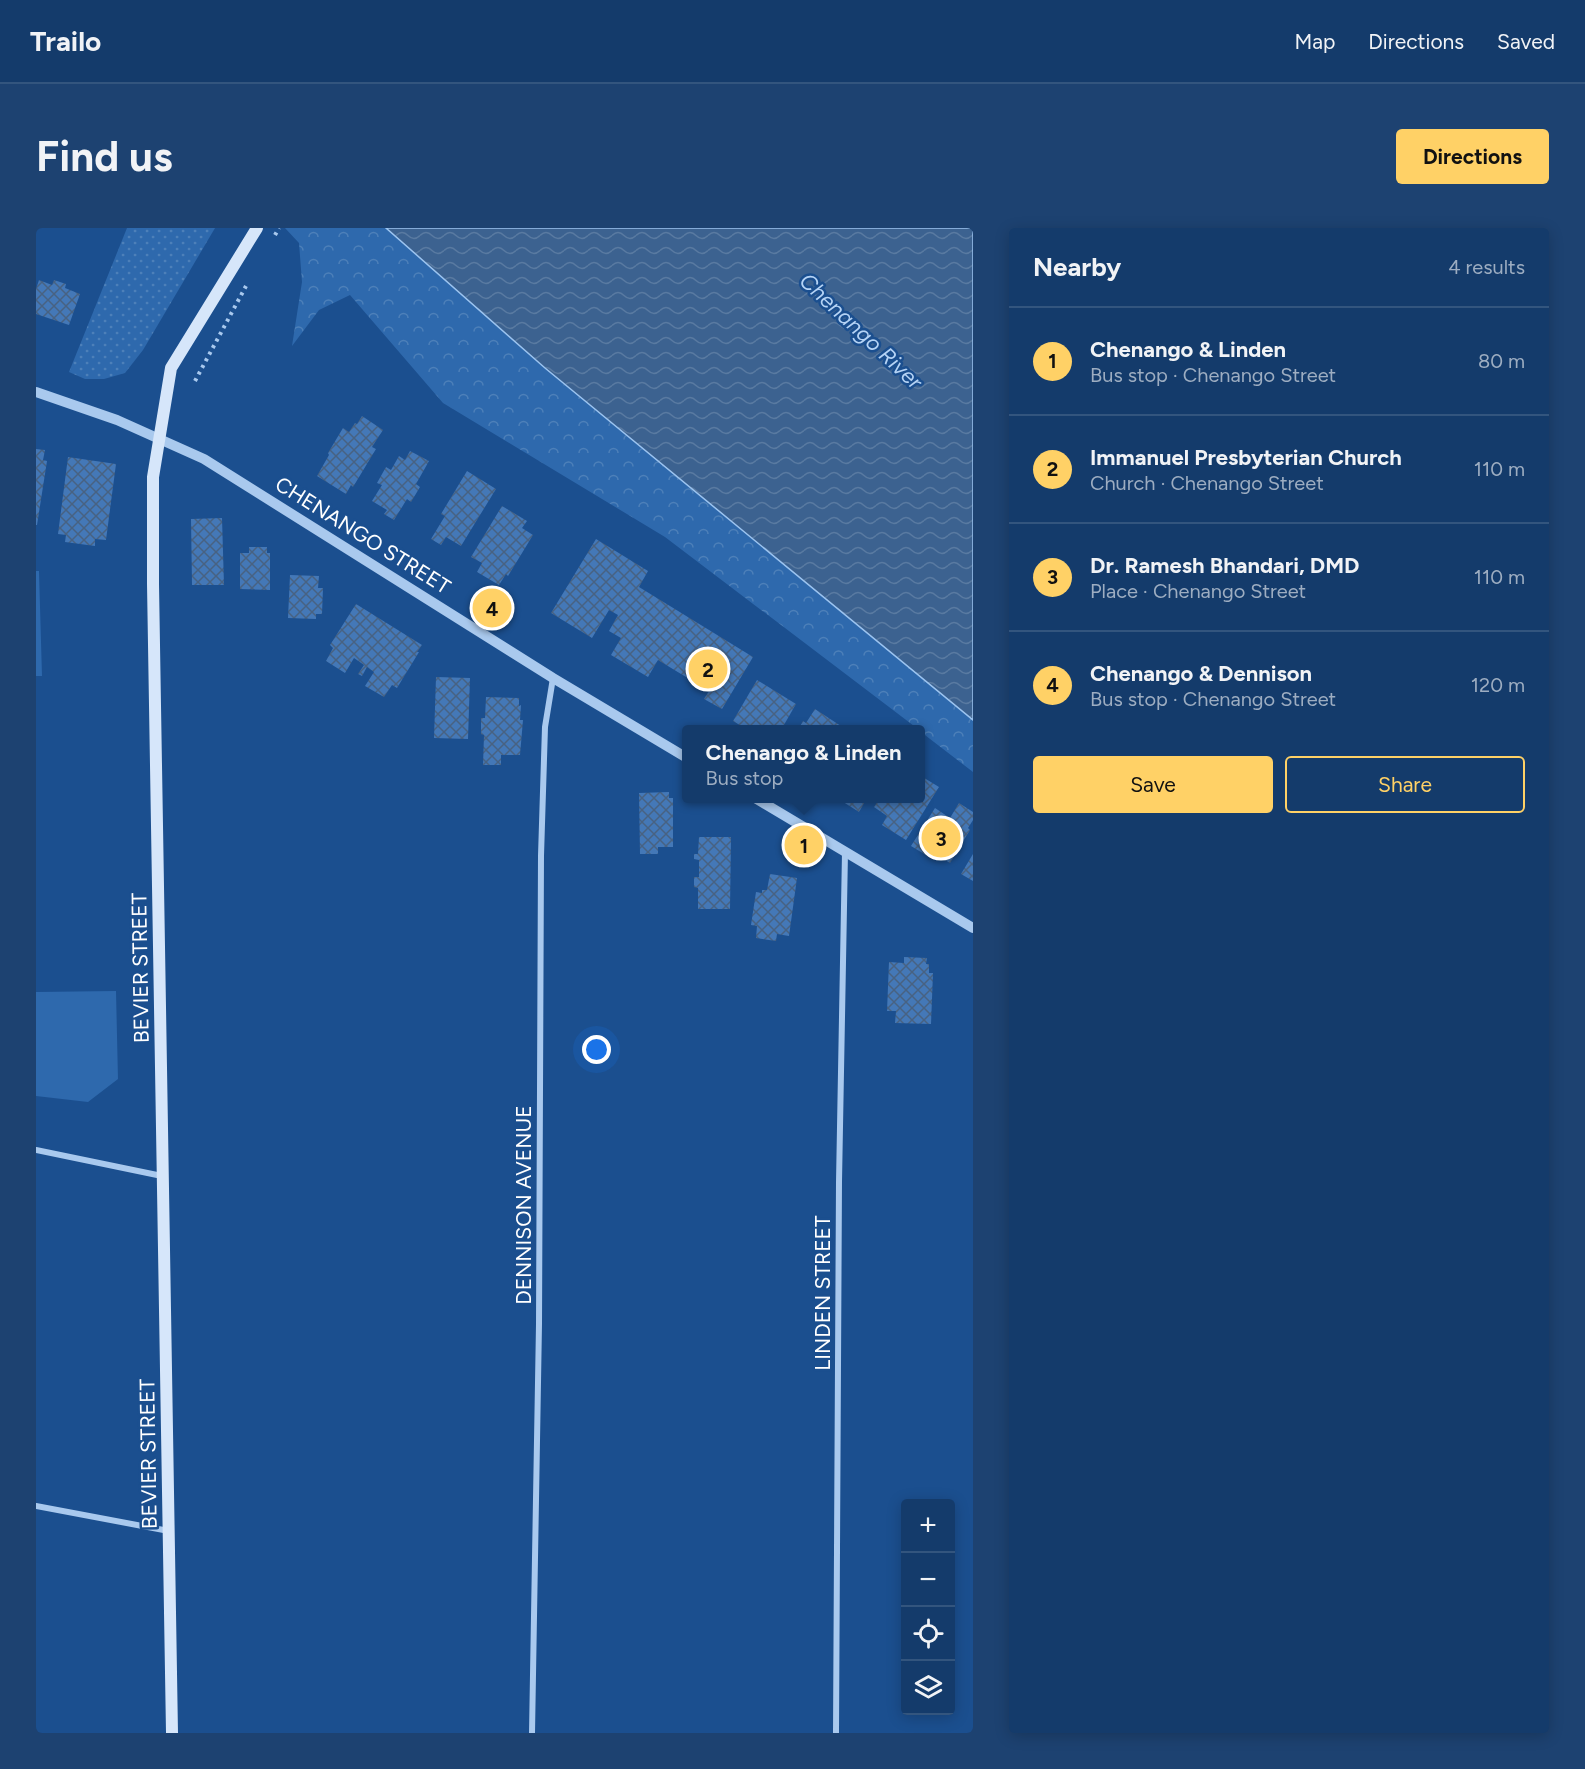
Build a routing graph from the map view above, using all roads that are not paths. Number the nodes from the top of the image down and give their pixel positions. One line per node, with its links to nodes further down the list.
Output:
1 (257, 228): 3 (main road, BEVIER STREET)
2 (36, 392): 3 (street, CHENANGO STREET)
3 (160, 438): 4 (street, CHENANGO STREET); 10 (main road, BEVIER STREET)
4 (553, 678): 5 (street, CHENANGO STREET); 14 (street, DENNISON AVENUE)
5 (682, 755)
6 (763, 803): 7 (street)
7 (845, 852): 8 (street); 15 (street, LINDEN STREET)
8 (973, 928)
9 (36, 1150): 10 (street)
10 (162, 1176): 12 (main road, BEVIER STREET)
11 (36, 1506): 12 (street)
12 (169, 1532): 13 (main road, BEVIER STREET)
13 (172, 1733)
14 (532, 1733)
15 (836, 1733)

